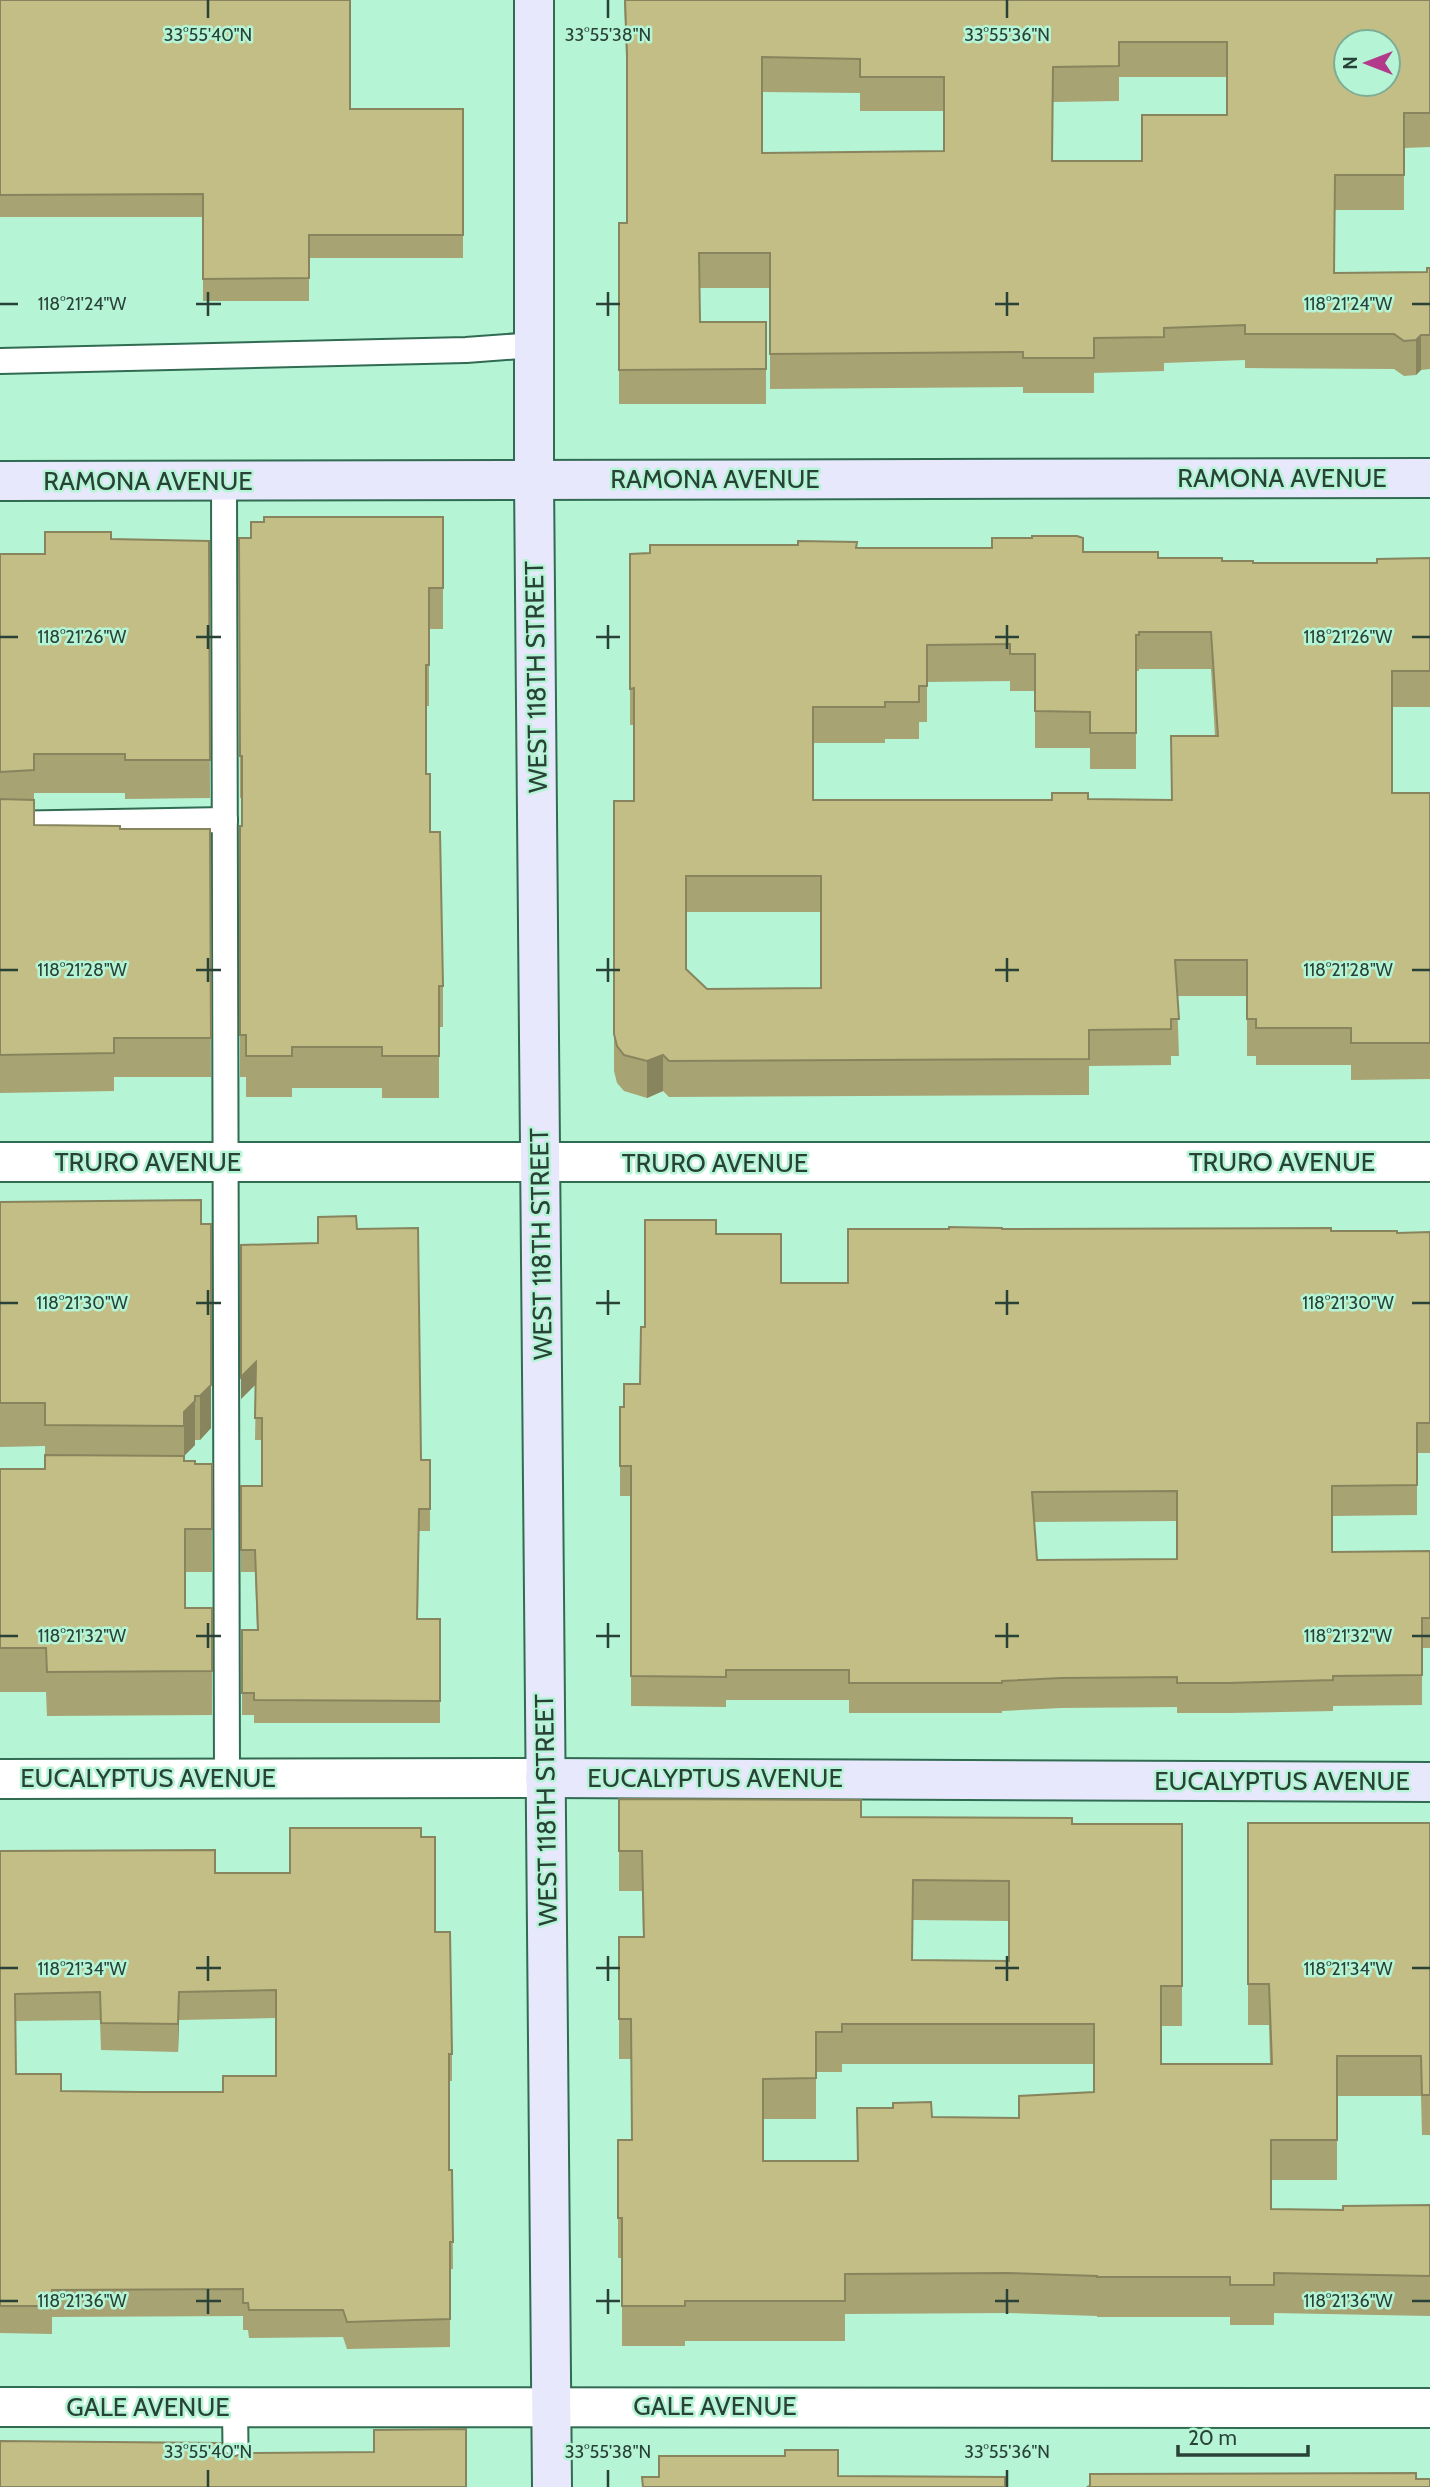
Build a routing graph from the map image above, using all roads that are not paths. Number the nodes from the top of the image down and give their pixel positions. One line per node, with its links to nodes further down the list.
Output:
1 (534, 0): 2 (street, WEST 118TH STREET)
2 (534, 345): 3 (lane); 5 (street, WEST 118TH STREET)
3 (0, 360)
4 (1430, 478): 5 (street, RAMONA AVENUE)
5 (534, 480): 7 (street, RAMONA AVENUE); 13 (street, WEST 118TH STREET)
6 (0, 481): 7 (street, RAMONA AVENUE)
7 (224, 481): 8 (lane)
8 (225, 820): 9 (lane); 11 (lane)
9 (0, 824)
10 (0, 1162): 11 (street, TRURO AVENUE)
11 (226, 1162): 13 (street, TRURO AVENUE); 15 (lane)
12 (1430, 1162): 13 (street, TRURO AVENUE)
13 (540, 1163): 17 (street, WEST 118TH STREET)
14 (200, 1485): 15 (lane)
15 (226, 1485): 16 (lane)
16 (227, 1778): 17 (street, EUCALYPTUS AVENUE); 18 (street, EUCALYPTUS AVENUE)
17 (545, 1778): 19 (street, EUCALYPTUS AVENUE); 20 (street, WEST 118TH STREET)
18 (0, 1779)
19 (1430, 1782)
20 (552, 2406): 22 (street, GALE AVENUE); 23 (street, GALE AVENUE); 25 (street, WEST 118TH STREET)
21 (0, 2407): 22 (street, GALE AVENUE)
22 (235, 2407): 24 (lane)
23 (1430, 2408)
24 (236, 2487)
25 (552, 2487)

